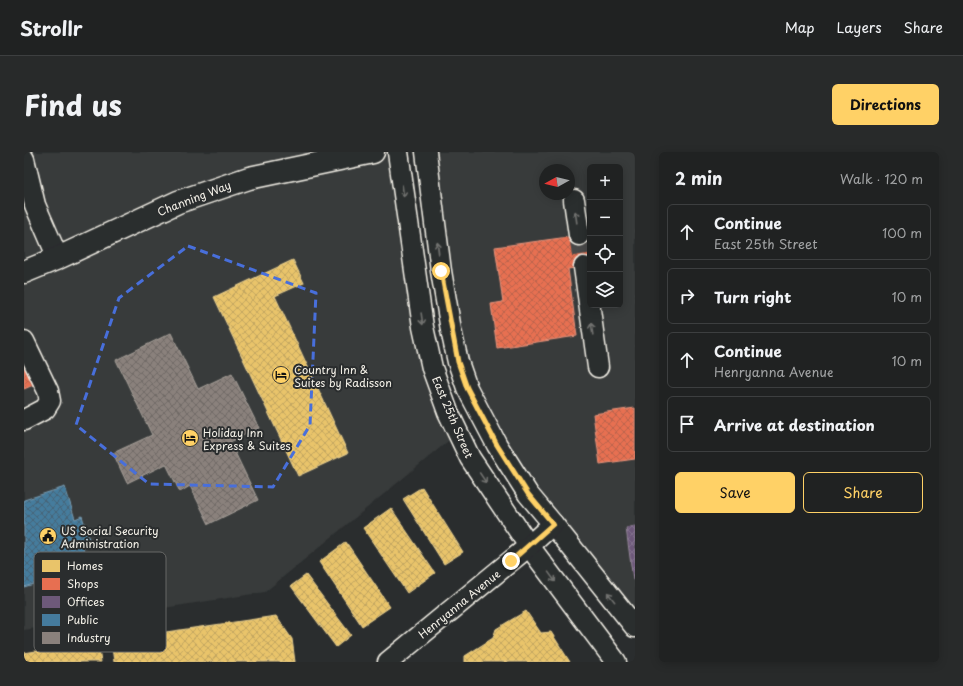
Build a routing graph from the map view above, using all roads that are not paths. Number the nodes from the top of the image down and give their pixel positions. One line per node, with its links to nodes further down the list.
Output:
1 (373, 152): 7 (main road, Channing Way)
2 (398, 152): 14 (street, East 25th Street, one-way to 14)
3 (426, 152): 13 (street, one-way to 3)
4 (24, 159): 7 (street)
5 (574, 200): 6 (street, one-way to 5)
6 (579, 235)
7 (58, 258): 9 (main road, Channing Way)
8 (584, 267): 11 (street, one-way to 8)
9 (24, 272)
10 (24, 341): 12 (street)
11 (598, 368)
12 (24, 420)
13 (553, 524): 14 (street, Henryanna Avenue); 15 (street, one-way to 13)
14 (529, 546): 16 (street, Henryanna Avenue); 17 (street, East 25th Street, one-way to 17)
15 (635, 627)
16 (388, 662)
17 (616, 662)

